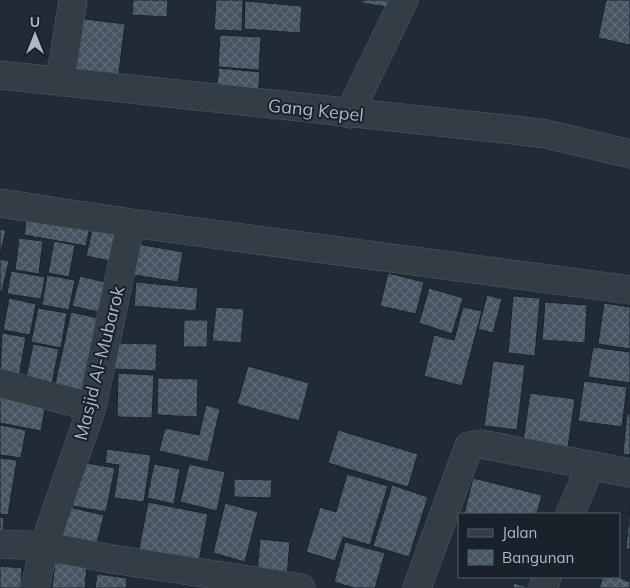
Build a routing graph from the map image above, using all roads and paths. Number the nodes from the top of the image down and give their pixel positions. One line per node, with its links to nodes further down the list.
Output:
1 (74, 0): 4 (street)
2 (404, 0): 5 (street)
3 (0, 75): 4 (street, Gang Kepel)
4 (60, 82): 5 (street, Gang Kepel)
5 (349, 114): 6 (street, Gang Kepel)
6 (630, 154)
7 (0, 203): 8 (street)
8 (131, 223): 9 (street); 11 (street, Masjid Al-Mubarok)
9 (630, 290)
10 (0, 383): 11 (street)
11 (92, 407): 16 (street, Masjid Al-Mubarok)
12 (590, 467): 13 (street); 14 (street); 19 (street)
13 (630, 473)
14 (570, 513)
15 (0, 544): 16 (street)
16 (44, 546): 17 (street, Masjid Al-Mubarok); 18 (street)
17 (35, 588)
18 (301, 588)
19 (417, 588)

